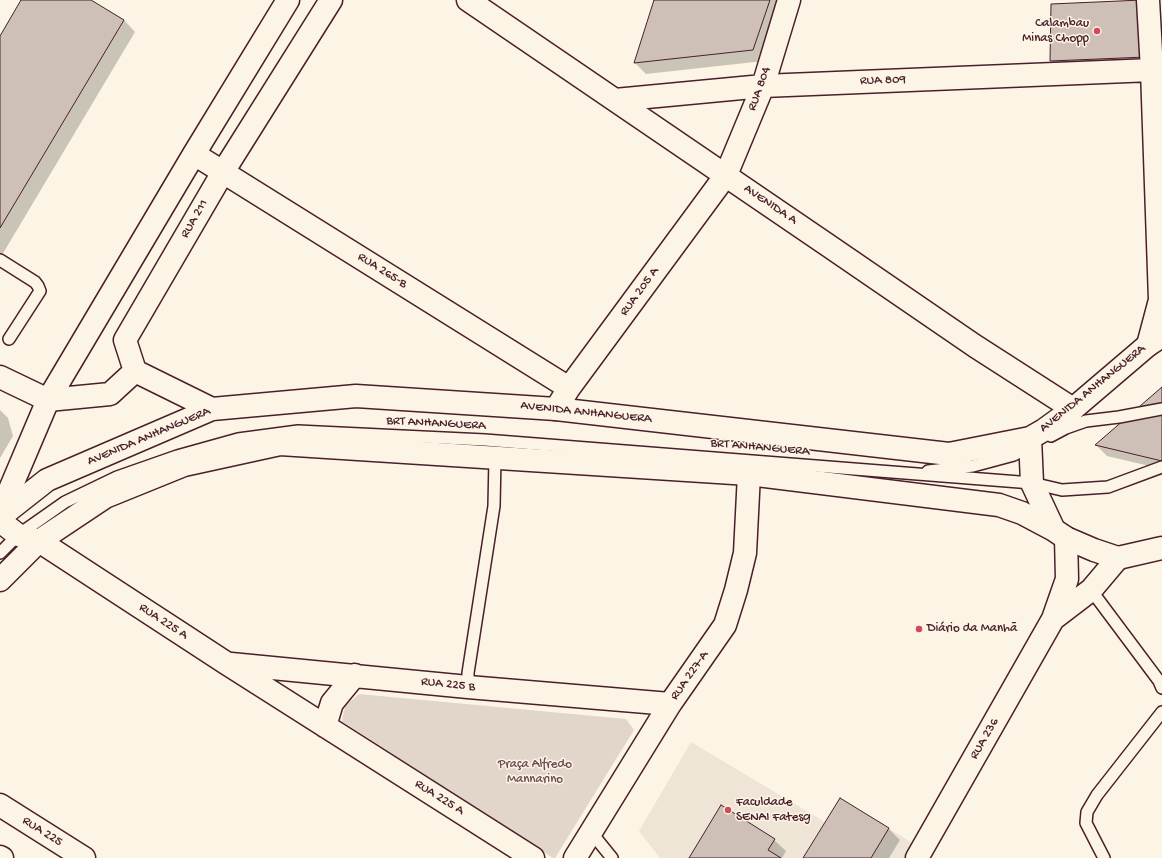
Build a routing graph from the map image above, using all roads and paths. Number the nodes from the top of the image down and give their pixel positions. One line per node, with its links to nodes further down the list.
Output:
1 (288, 0): 9 (street)
2 (331, 0): 10 (street, RUA 211)
3 (468, 0): 8 (street, AVENIDA A)
4 (788, 0): 7 (street, RUA 804)
5 (1148, 0): 6 (street)
6 (1152, 70): 7 (street, RUA 809); 13 (street)
7 (763, 86): 8 (street, RUA 809); 11 (street, RUA 804)
8 (615, 100): 11 (street, AVENIDA A)
9 (194, 154): 10 (street, RUA 265-B); 19 (street)
10 (223, 172): 16 (street, RUA 211); 18 (street, RUA 265-B)
11 (726, 176): 18 (street, RUA 205 A); 22 (street, AVENIDA A)
12 (2, 264): 14 (lane)
13 (1161, 300): 15 (street)
14 (9, 339)
15 (1155, 340): 22 (street, AVENIDA ANHANGUERA)
16 (135, 371): 19 (street); 20 (street)
17 (0, 377): 19 (street)
18 (569, 388): 21 (street, RUA 205 A)
19 (48, 400): 30 (street)
20 (212, 409): 21 (street, AVENIDA ANHANGUERA); 31 (street, AVENIDA ANHANGUERA)
21 (556, 409): 24 (street, AVENIDA ANHANGUERA)
22 (1073, 409): 24 (street, AVENIDA ANHANGUERA)
23 (1162, 409): 24 (lane, BRT ANHANGUERA)
24 (1031, 442): 28 (lane, BRT ANHANGUERA); 29 (street)
25 (495, 458): 27 (street); 35 (street); 44 (lane)
26 (1162, 467): 29 (lane, BRT ANHANGUERA)
27 (749, 474): 33 (street); 46 (street, RUA 227-A)
28 (899, 474): 29 (lane, BRT ANHANGUERA); 34 (lane, BRT ANHANGUERA)
29 (1032, 483): 33 (street)
30 (0, 513)
31 (0, 517)
32 (0, 521): 34 (street, RUA 225 A)
33 (1060, 534): 38 (street); 41 (street, RUA 236)
34 (18, 535): 35 (street, RUA 225 A); 37 (lane, BRT ANHANGUERA)
35 (39, 542): 39 (street); 42 (street, RUA 225 A)
36 (1162, 548): 38 (street)
37 (0, 553)
38 (1118, 558): 40 (street, RUA 236)
39 (0, 580)
40 (1091, 590): 41 (street, RUA 236); 45 (lane)
41 (1053, 619): 55 (street, RUA 236)
42 (226, 663): 43 (street, RUA 225 B); 48 (street, RUA 225 A)
43 (355, 675): 44 (street, RUA 225 B); 48 (street)
44 (468, 687): 46 (street, RUA 225 B)
45 (1162, 688)
46 (670, 704): 50 (street, RUA 227-A)
47 (1162, 712): 56 (lane)
48 (325, 726): 52 (street, RUA 225 A)
49 (0, 805): 51 (street, RUA 225)
50 (591, 832): 53 (street, RUA 227-A); 54 (lane)
51 (84, 858)
52 (532, 858)
53 (575, 858)
54 (612, 858)
55 (917, 858)
56 (1104, 858)

